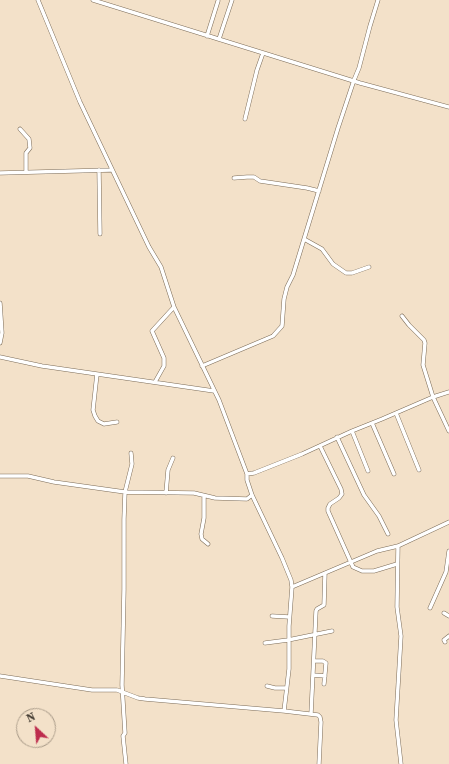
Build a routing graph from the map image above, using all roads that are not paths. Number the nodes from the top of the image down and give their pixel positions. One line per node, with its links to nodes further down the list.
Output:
1 (38, 0): 14 (street)
2 (93, 0): 6 (street)
3 (232, 0): 7 (street)
4 (378, 0): 9 (street)
5 (218, 1): 6 (street)
6 (207, 36): 7 (street)
7 (219, 39): 8 (street)
8 (263, 53): 9 (street); 11 (street)
9 (354, 80): 10 (street); 18 (street)
10 (449, 107)
11 (245, 119)
12 (20, 129): 15 (street)
13 (99, 170): 14 (street); 15 (street); 19 (street)
14 (111, 170): 23 (street)
15 (26, 172): 16 (street)
16 (0, 173)
17 (234, 178): 18 (street)
18 (318, 191): 20 (street)
19 (100, 234)
20 (304, 239): 21 (street); 27 (street)
21 (369, 267)
22 (0, 303): 25 (street)
23 (174, 307): 27 (street); 29 (street)
24 (402, 316): 32 (street)
25 (0, 343)
26 (0, 357): 28 (street)
27 (202, 366): 30 (street)
28 (97, 374): 29 (street); 34 (street)
29 (155, 382): 30 (street)
30 (214, 391): 44 (street)
31 (449, 392): 32 (street)
32 (433, 397): 33 (street); 37 (street)
33 (396, 413): 35 (street); 42 (street)
34 (117, 422)
35 (372, 423): 36 (street); 45 (street)
36 (352, 431): 38 (street); 43 (street)
37 (449, 431)
38 (337, 437): 39 (street); 52 (street)
39 (320, 446): 44 (street); 56 (street)
40 (131, 452): 47 (street)
41 (173, 458): 48 (street)
42 (419, 470)
43 (368, 471)
44 (248, 474): 49 (street)
45 (394, 474)
46 (0, 476): 47 (street)
47 (125, 492): 48 (street); 78 (street)
48 (166, 493): 50 (street)
49 (252, 495): 50 (street); 59 (street)
50 (204, 496): 53 (street)
51 (449, 522): 54 (street)
52 (388, 534)
53 (208, 544)
54 (398, 546): 56 (street); 57 (street)
55 (449, 551): 60 (street)
56 (351, 562): 57 (street); 58 (street)
57 (397, 564): 83 (street)
58 (325, 573): 59 (street); 66 (street)
59 (292, 587): 64 (street)
60 (430, 608)
61 (444, 613): 63 (street)
62 (272, 616): 64 (street)
63 (449, 616)
64 (289, 617): 68 (street)
65 (332, 631): 66 (street)
66 (315, 634): 68 (street); 71 (street)
67 (449, 636): 69 (street)
68 (288, 640): 70 (street); 77 (street)
69 (445, 642)
70 (265, 643)
71 (314, 661): 72 (street); 74 (street)
72 (313, 675): 74 (street); 80 (street)
73 (0, 676): 78 (street)
74 (325, 676): 75 (street)
75 (324, 684)
76 (267, 686): 77 (street)
77 (286, 688): 79 (street)
78 (123, 693): 79 (street); 81 (street)
79 (284, 711): 80 (street)
80 (311, 714): 82 (street)
81 (126, 764)
82 (319, 764)
83 (401, 764)

